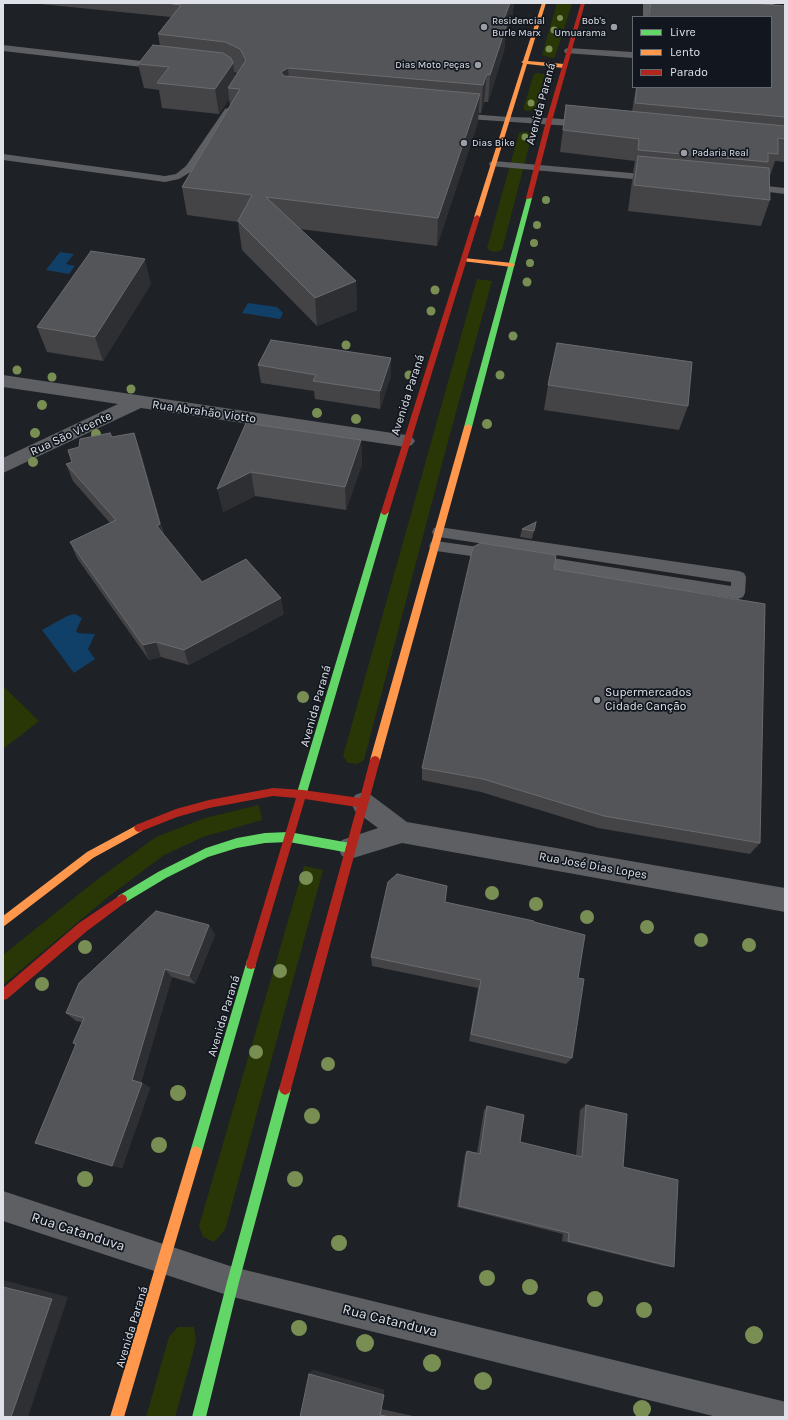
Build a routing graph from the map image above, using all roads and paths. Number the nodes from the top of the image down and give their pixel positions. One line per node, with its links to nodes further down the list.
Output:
1 (544, 3): 10 (main road, Avenida Paraná)
2 (583, 3): 8 (main road, Avenida Paraná)
3 (647, 3): 6 (lane)
4 (762, 3): 5 (main road)
5 (785, 8)
6 (646, 16)
7 (3, 48): 12 (lane)
8 (568, 51): 9 (lane); 11 (main road, Avenida Paraná)
9 (632, 55)
10 (524, 62): 11 (main road); 15 (main road, Avenida Paraná)
11 (564, 66): 16 (main road, Avenida Paraná)
12 (166, 67)
13 (235, 100): 18 (lane)
14 (446, 114): 15 (lane)
15 (508, 120): 16 (lane); 19 (main road, Avenida Paraná)
16 (549, 121): 17 (lane); 20 (main road, Avenida Paraná)
17 (592, 125)
18 (3, 157)
19 (494, 164): 20 (lane); 24 (main road, Avenida Paraná)
20 (537, 167): 21 (lane); 25 (main road, Avenida Paraná)
21 (661, 179)
22 (738, 186): 23 (lane)
23 (785, 191)
24 (464, 260): 25 (main road); 28 (main road, Avenida Paraná)
25 (512, 265): 30 (main road, Avenida Paraná)
26 (3, 382): 27 (street, Rua Abrahão Viotto)
27 (138, 402): 28 (street, Rua Abrahão Viotto); 29 (street, Rua São Vicente)
28 (406, 442): 33 (main road, Avenida Paraná)
29 (3, 466)
30 (438, 539): 31 (lane); 32 (lane); 34 (main road, Avenida Paraná)
31 (506, 557)
32 (521, 559)
33 (303, 794): 34 (main road); 36 (main road, Avenida Paraná); 39 (main road)
34 (363, 803): 35 (street, Rua José Dias Lopes); 37 (main road, Avenida Paraná)
35 (402, 832): 37 (street, Rua José Dias Lopes); 38 (street, Rua José Dias Lopes)
36 (289, 837): 37 (main road); 40 (main road); 42 (main road, Avenida Paraná)
37 (350, 848): 43 (main road, Avenida Paraná)
38 (785, 900)
39 (3, 922)
40 (3, 994)
41 (3, 1206): 42 (street, Rua Catanduva)
42 (164, 1260): 43 (street, Rua Catanduva); 44 (main road, Avenida Paraná)
43 (233, 1282): 45 (main road, Avenida Paraná); 46 (street, Rua Catanduva)
44 (117, 1417)
45 (199, 1417)
46 (782, 1417)

